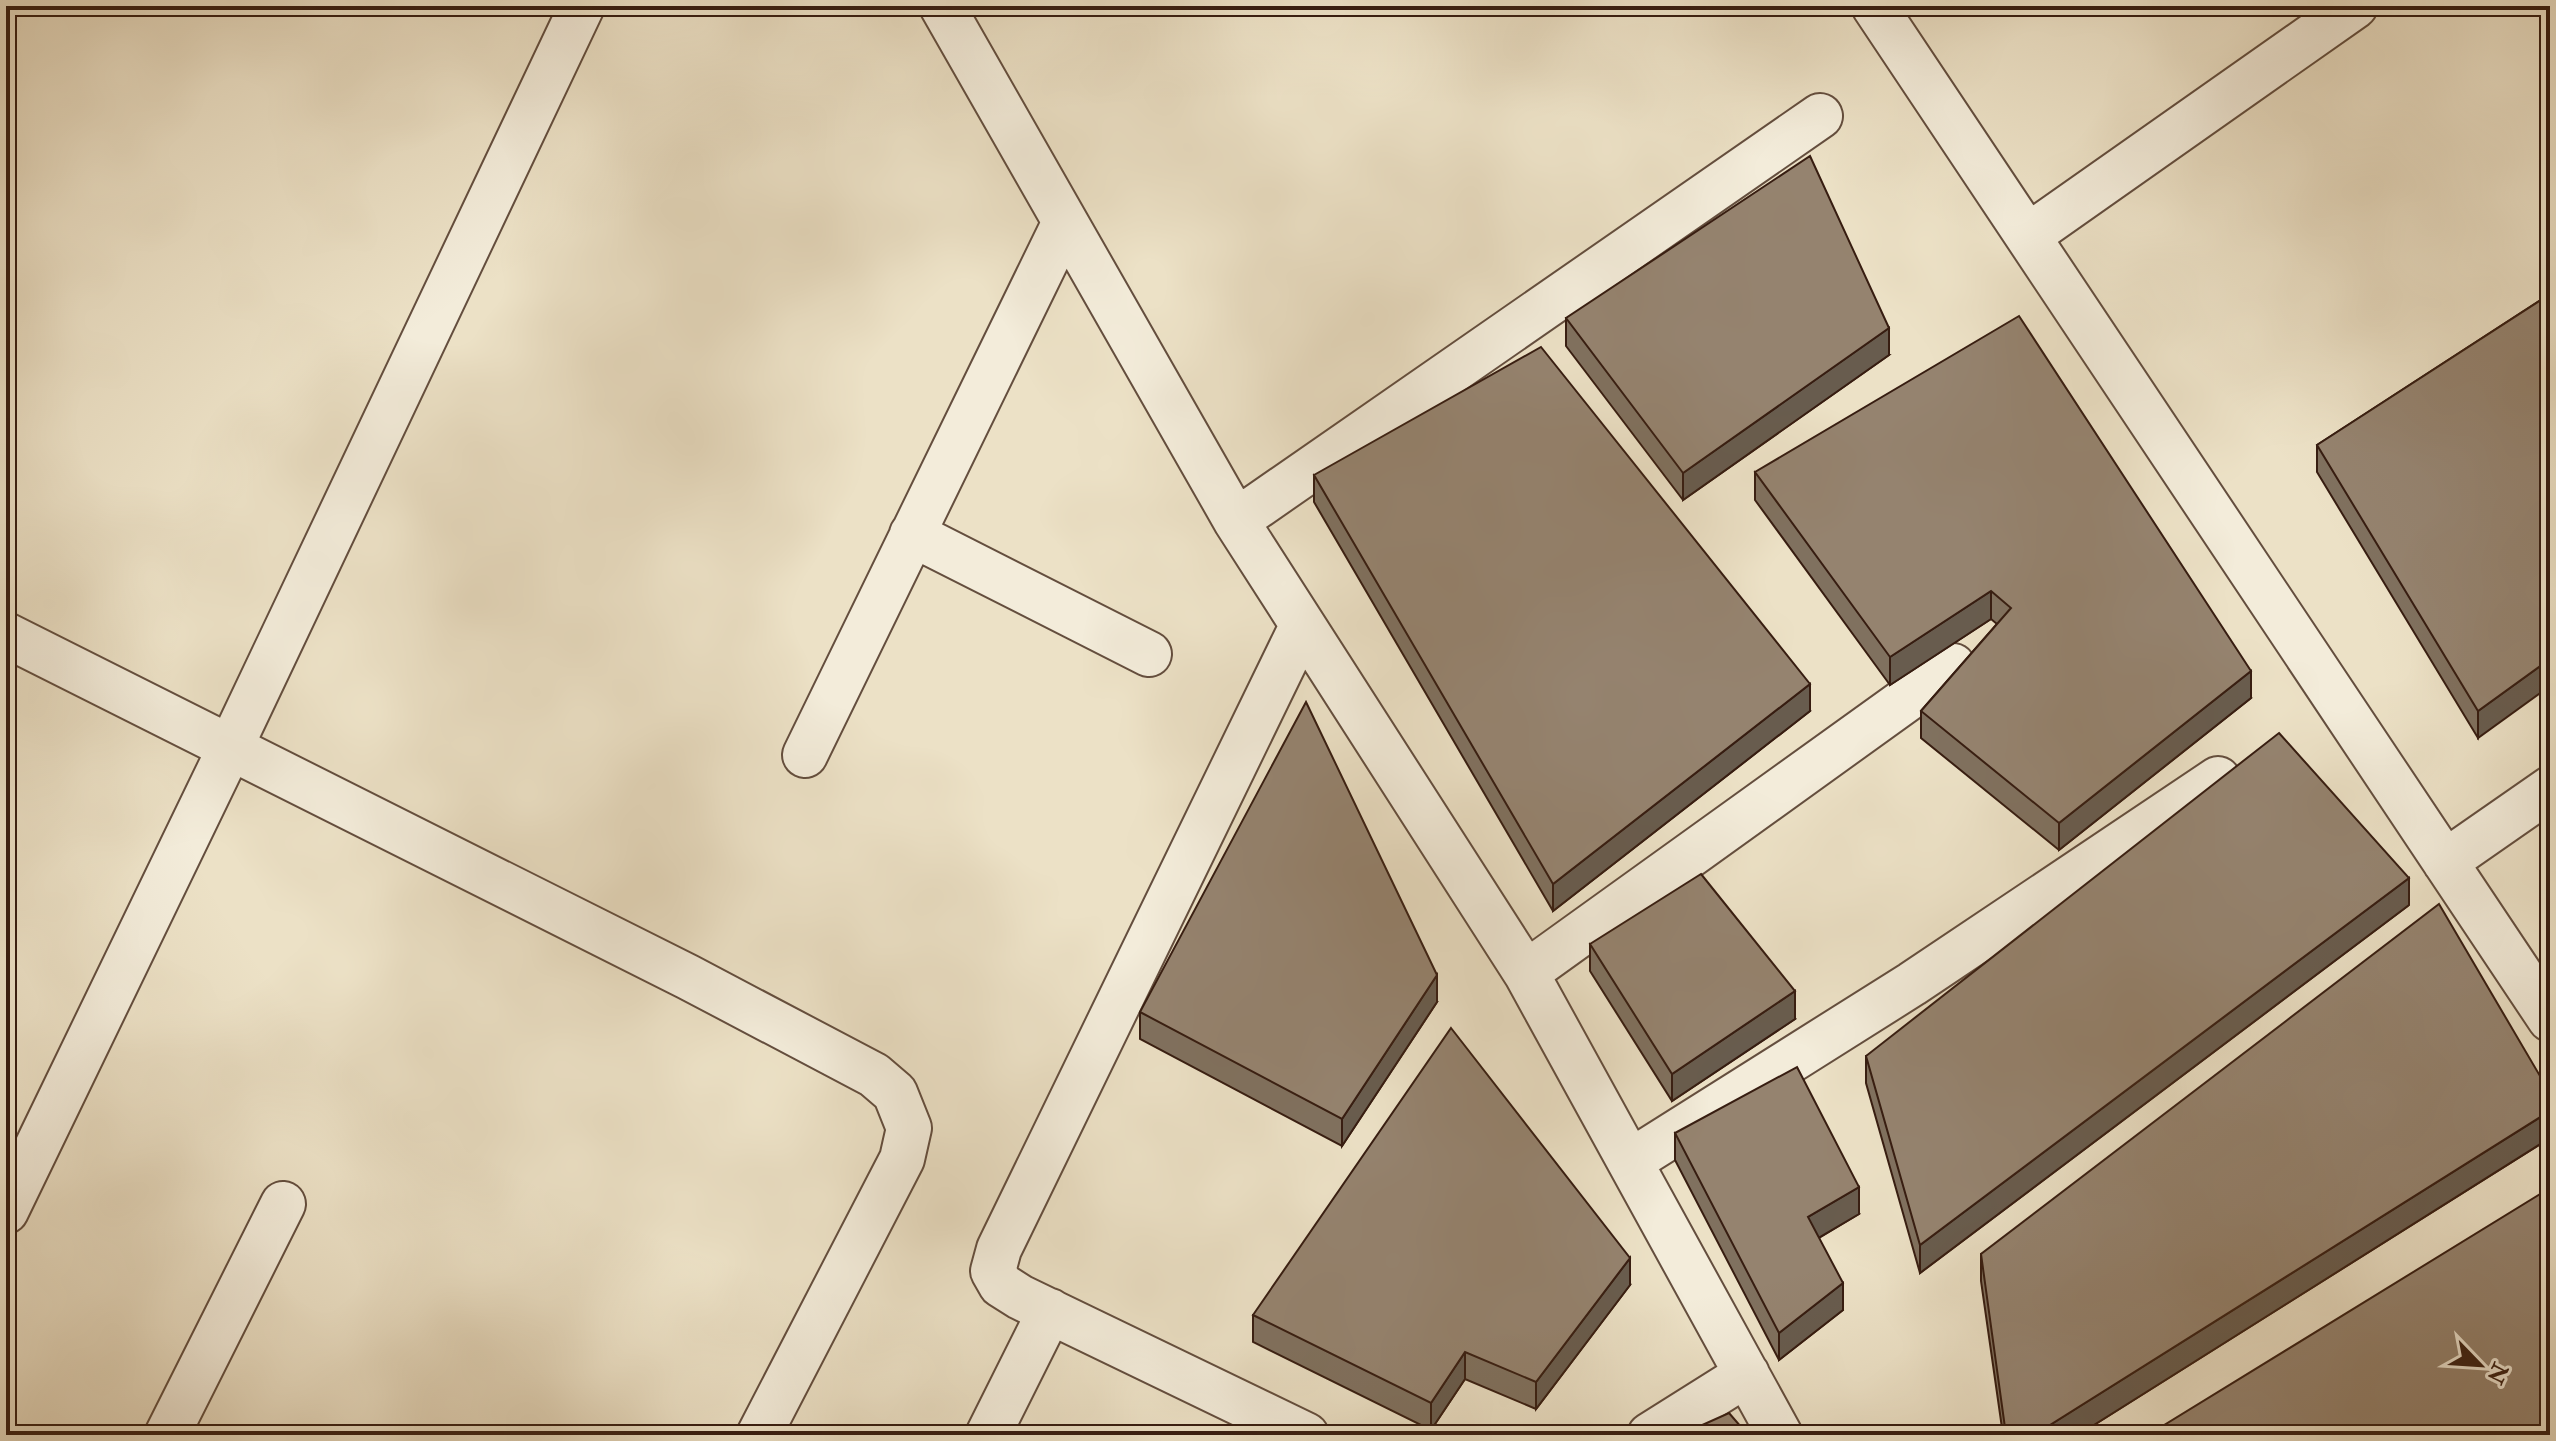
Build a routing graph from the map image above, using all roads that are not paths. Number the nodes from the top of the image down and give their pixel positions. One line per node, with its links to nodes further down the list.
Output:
1 (582, 6): 14 (street)
2 (942, 6): 6 (street)
3 (1874, 6): 7 (street)
4 (2355, 6): 7 (street)
5 (1820, 116): 8 (street)
6 (1064, 224): 8 (street); 9 (street)
7 (2028, 236): 18 (street)
8 (1236, 521): 10 (street)
9 (912, 534): 12 (street); 15 (street)
10 (1302, 626): 19 (street); 24 (street)
11 (6, 635): 14 (street)
12 (1149, 654)
13 (1953, 666): 19 (street)
14 (230, 748): 23 (street); 27 (street)
15 (805, 755)
16 (2218, 779): 21 (street)
17 (2550, 789): 18 (street)
18 (2445, 862): 20 (street)
19 (1526, 973): 21 (street)
20 (2550, 1019)
21 (1631, 1161): 25 (street)
22 (283, 1204): 26 (street)
23 (6, 1211)
24 (1050, 1311): 28 (street); 29 (street)
25 (1747, 1374): 30 (street); 31 (street)
26 (167, 1435)
27 (759, 1435)
28 (988, 1435)
29 (1306, 1435)
30 (1650, 1435)
31 (1780, 1435)

